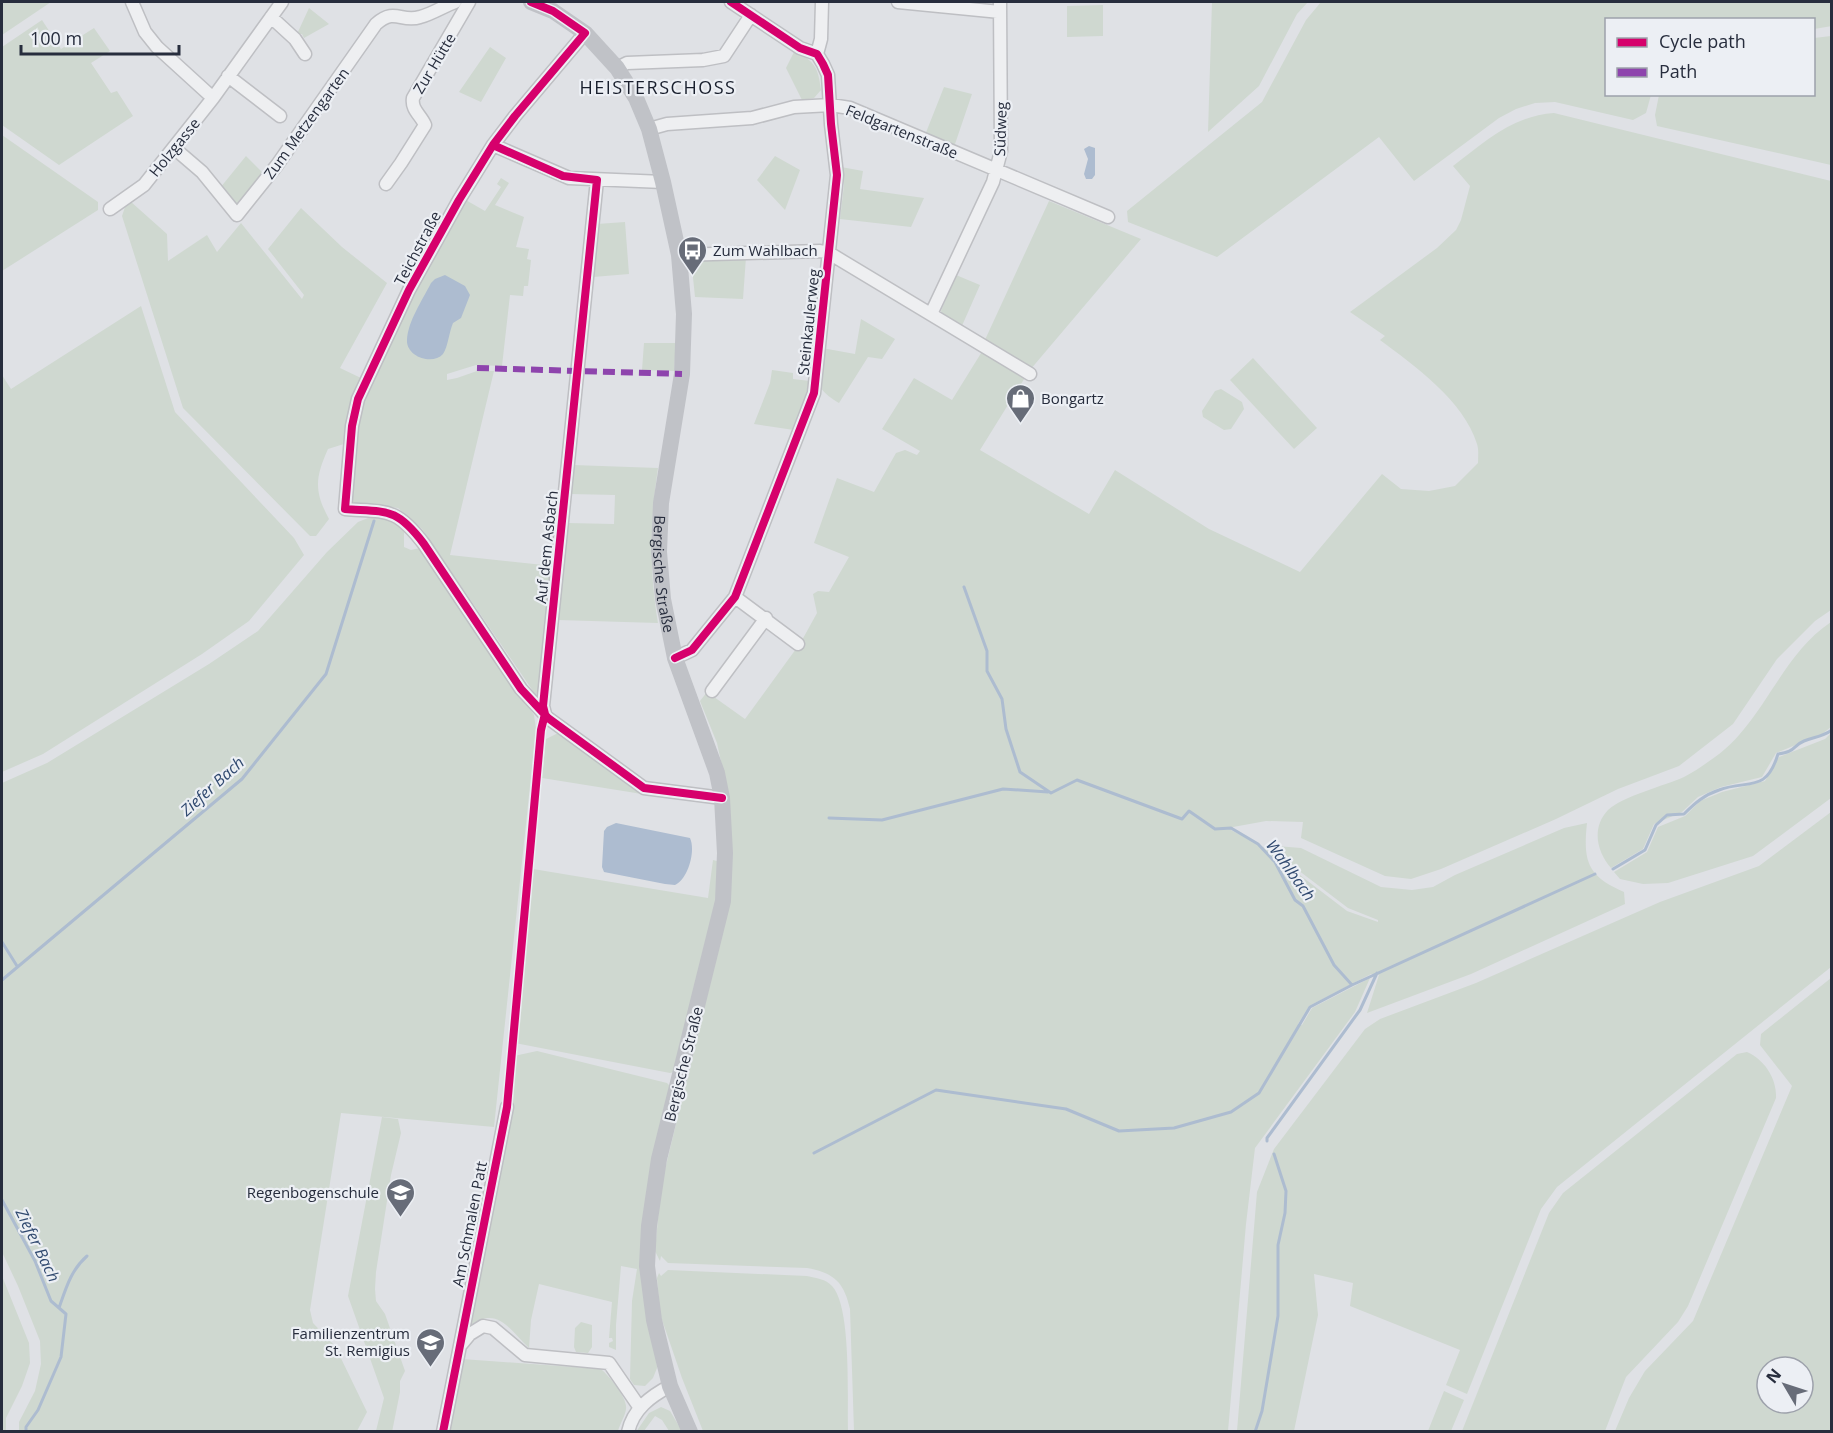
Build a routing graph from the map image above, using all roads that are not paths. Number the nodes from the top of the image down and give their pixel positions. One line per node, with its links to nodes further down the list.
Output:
1 (132, 2): 17 (street)
2 (282, 2): 11 (street, Holzgasse)
3 (455, 2): 22 (street, Zum Metzengarten)
4 (469, 2): 26 (street, Zur Hütte)
5 (531, 2): 12 (main road, Bergische Straße)
6 (731, 2): 10 (street)
7 (822, 2): 14 (street)
8 (898, 2): 9 (street)
9 (1000, 7): 23 (street, Südweg)
10 (751, 15): 14 (street); 15 (street)
11 (271, 17): 13 (street); 16 (street, Holzgasse)
12 (585, 33): 15 (main road, Bergische Straße); 21 (street, Teichstraße)
13 (305, 54)
14 (817, 54): 18 (street, Steinkaulerweg)
15 (617, 68): 20 (main road, Bergische Straße)
16 (228, 76): 17 (street, Holzgasse); 19 (street)
17 (213, 98): 22 (street, Holzgasse)
18 (831, 105): 20 (street, Feldgartenstraße); 23 (street, Feldgartenstraße); 29 (street, Steinkaulerweg)
19 (280, 116)
20 (649, 129): 25 (main road, Bergische Straße)
21 (493, 145): 24 (street); 38 (street, Teichstraße)
22 (174, 148): 27 (street, Holzgasse)
23 (997, 170): 28 (street, Feldgartenstraße); 31 (street, Südweg)
24 (597, 180): 25 (street); 38 (street, Auf dem Asbach)
25 (663, 182): 30 (main road, Bergische Straße)
26 (386, 184)
27 (110, 209)
28 (1108, 217)
29 (829, 253): 30 (street); 31 (street); 33 (street, Steinkaulerweg)
30 (679, 255): 36 (main road, Bergische Straße)
31 (931, 314): 32 (street)
32 (1030, 374)
33 (735, 597): 34 (street); 36 (street, Steinkaulerweg)
34 (766, 618): 35 (street); 37 (street)
35 (798, 644)
36 (675, 658): 39 (main road, Bergische Straße)
37 (712, 691)
38 (545, 714): 39 (street)
39 (722, 798): 42 (main road, Bergische Straße)
40 (507, 1107): 41 (street, Am Schmalen Patt)
41 (459, 1347): 43 (street); 44 (street, Am Schmalen Patt)
42 (670, 1386): 43 (street); 46 (main road, Bergische Straße)
43 (640, 1408): 45 (street)
44 (443, 1431)
45 (628, 1431)
46 (690, 1431)

